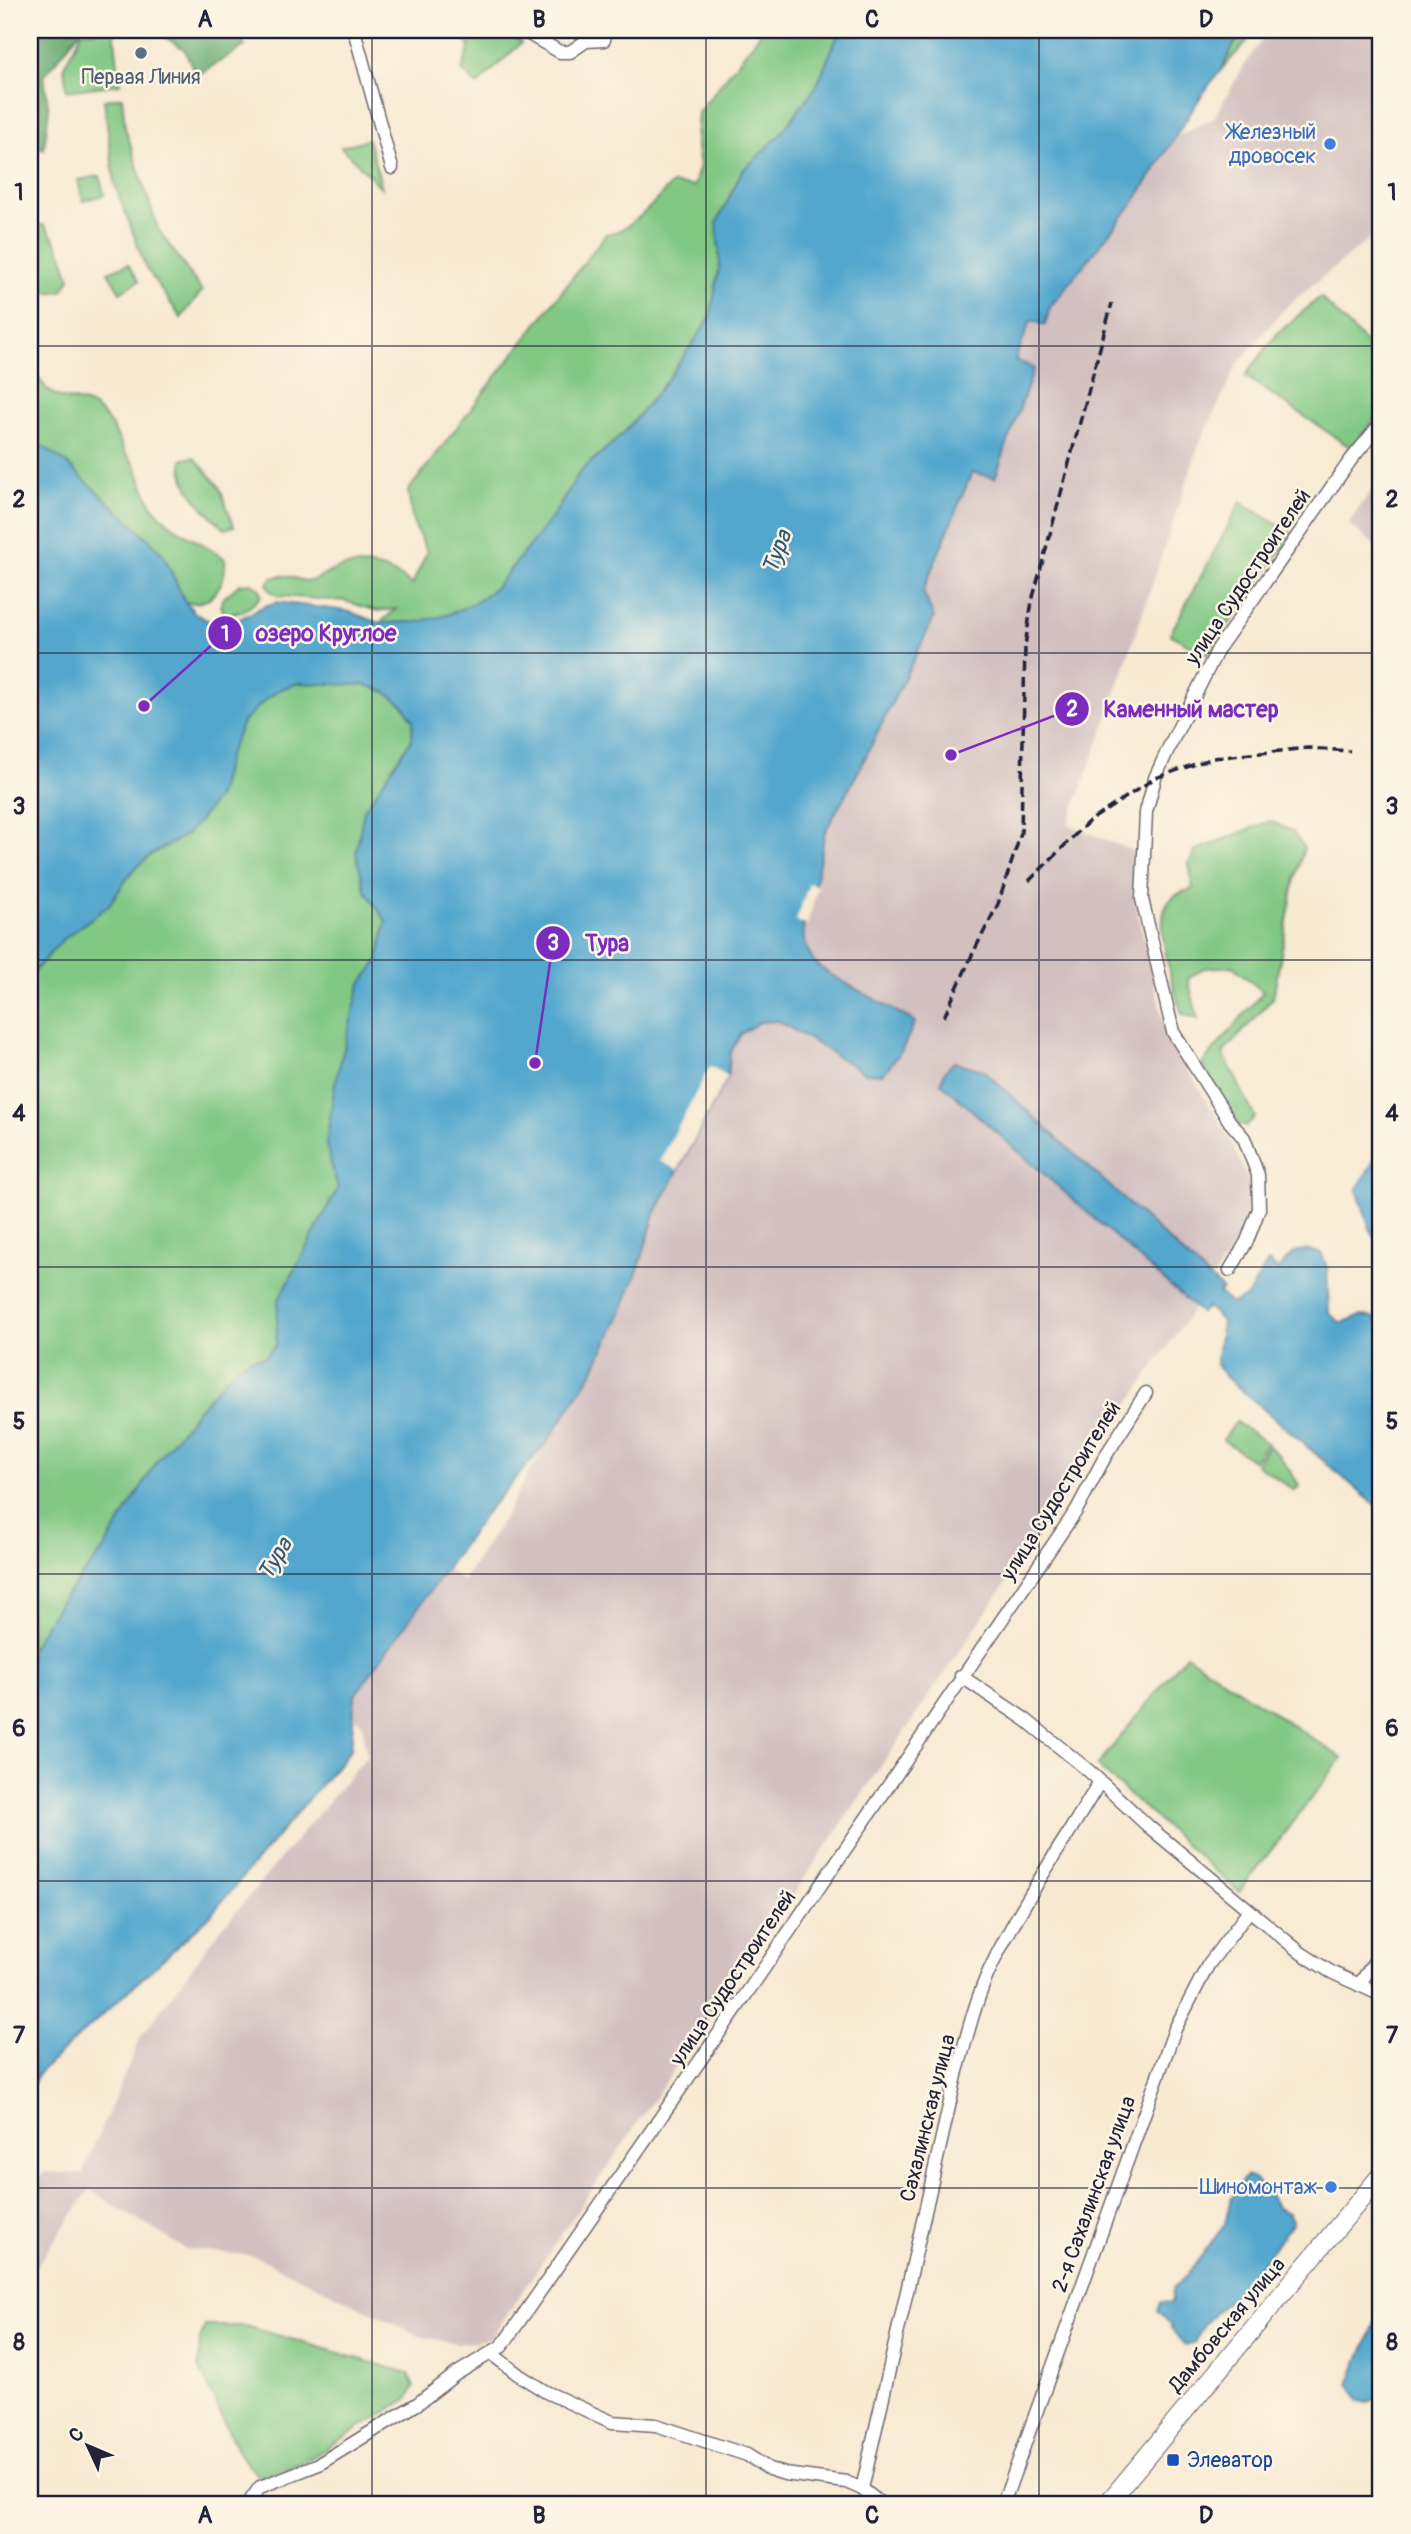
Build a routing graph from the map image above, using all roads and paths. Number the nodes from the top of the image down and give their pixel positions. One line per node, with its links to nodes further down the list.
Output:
1 (355, 30): 4 (street)
2 (522, 30): 3 (street)
3 (604, 40)
4 (392, 168)
5 (1381, 423): 6 (street, улица Судостроителей)
6 (1230, 1270)
7 (1146, 1394): 8 (street, улица Судостроителей)
8 (961, 1676): 9 (street); 15 (street, улица Судостроителей)
9 (1100, 1783): 10 (street); 16 (street, Сахалинская улица)
10 (1249, 1911): 12 (street); 19 (street, 2-я Сахалинская улица)
11 (1381, 1952): 12 (street)
12 (1359, 1985): 13 (street)
13 (1381, 1995)
14 (1381, 2175): 20 (main road, Дамбовская улица)
15 (492, 2354): 16 (street); 17 (street, улица Судостроителей)
16 (862, 2489): 18 (street)
17 (247, 2504)
18 (881, 2504)
19 (1003, 2504)
20 (1107, 2504)

